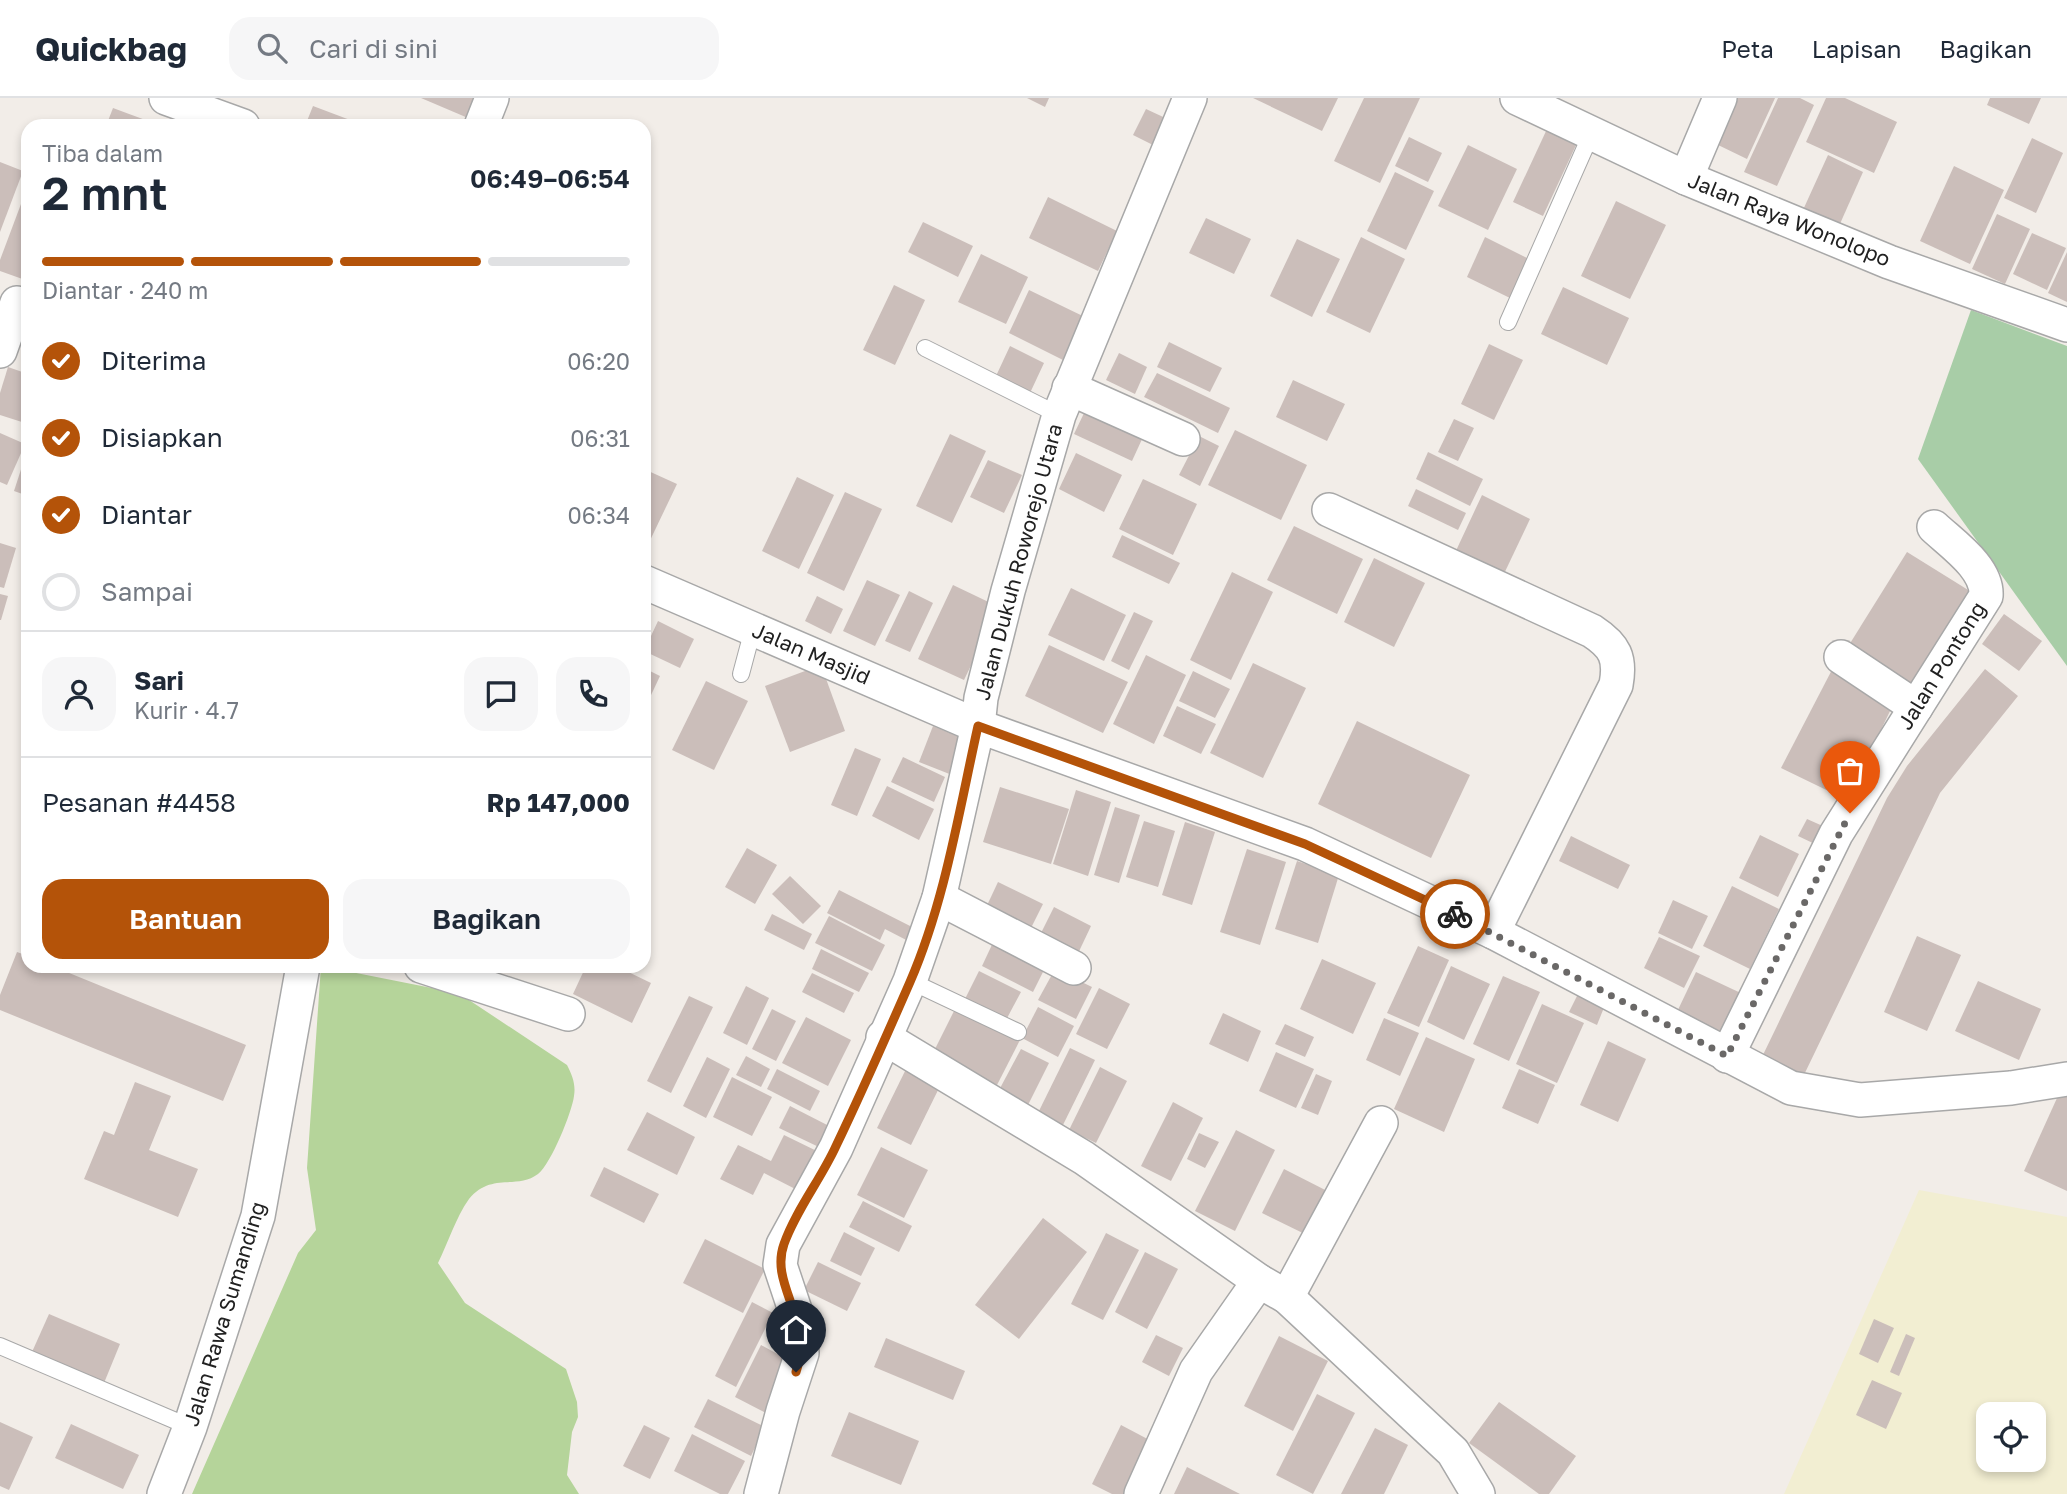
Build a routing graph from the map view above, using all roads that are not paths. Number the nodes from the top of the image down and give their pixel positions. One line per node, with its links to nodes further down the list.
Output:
1 (166, 98): 6 (street)
2 (492, 98): 7 (street)
3 (1189, 98): 15 (street, Jalan Dukuh Roworejo Utara)
4 (1517, 98): 8 (street, Jalan Raya Wonolopo)
5 (1720, 98): 9 (street)
6 (224, 119)
7 (484, 119)
8 (1592, 132): 9 (street, Jalan Raya Wonolopo); 11 (lane)
9 (1686, 178): 12 (street, Jalan Raya Wonolopo)
10 (15, 301): 14 (street)
11 (1508, 322)
12 (2067, 325)
13 (925, 348): 15 (lane)
14 (0, 351)
15 (1064, 402): 16 (street); 24 (street, Jalan Dukuh Roworejo Utara)
16 (1183, 439)
17 (1329, 510): 26 (street)
18 (1934, 527): 23 (street, Jalan Pontong)
19 (651, 585): 20 (street, Jalan Masjid)
20 (753, 629): 22 (lane); 24 (street, Jalan Masjid)
21 (1841, 657): 23 (street)
22 (741, 674)
23 (1916, 707): 34 (street, Jalan Pontong)
24 (978, 726): 25 (street, Jalan Dukuh Roworejo Utara); 26 (street)
25 (939, 898): 27 (street); 30 (street, Jalan Dukuh Roworejo Utara)
26 (1493, 932): 34 (street)
27 (1074, 968)
28 (302, 973): 39 (street, Jalan Rawa Sumanding)
29 (442, 973): 31 (street)
30 (910, 981): 32 (lane); 33 (street, Jalan Dukuh Roworejo Utara)
31 (568, 1014)
32 (1018, 1032)
33 (883, 1037): 37 (street); 41 (street, Jalan Dukuh Roworejo Utara)
34 (1727, 1056): 35 (street)
35 (2067, 1079)
36 (1381, 1123): 37 (street)
37 (1273, 1289): 42 (street); 43 (street)
38 (0, 1346): 39 (lane)
39 (190, 1427): 40 (street, Jalan Rawa Sumanding)
40 (164, 1494)
41 (761, 1494)
42 (1141, 1494)
43 (1478, 1494)

